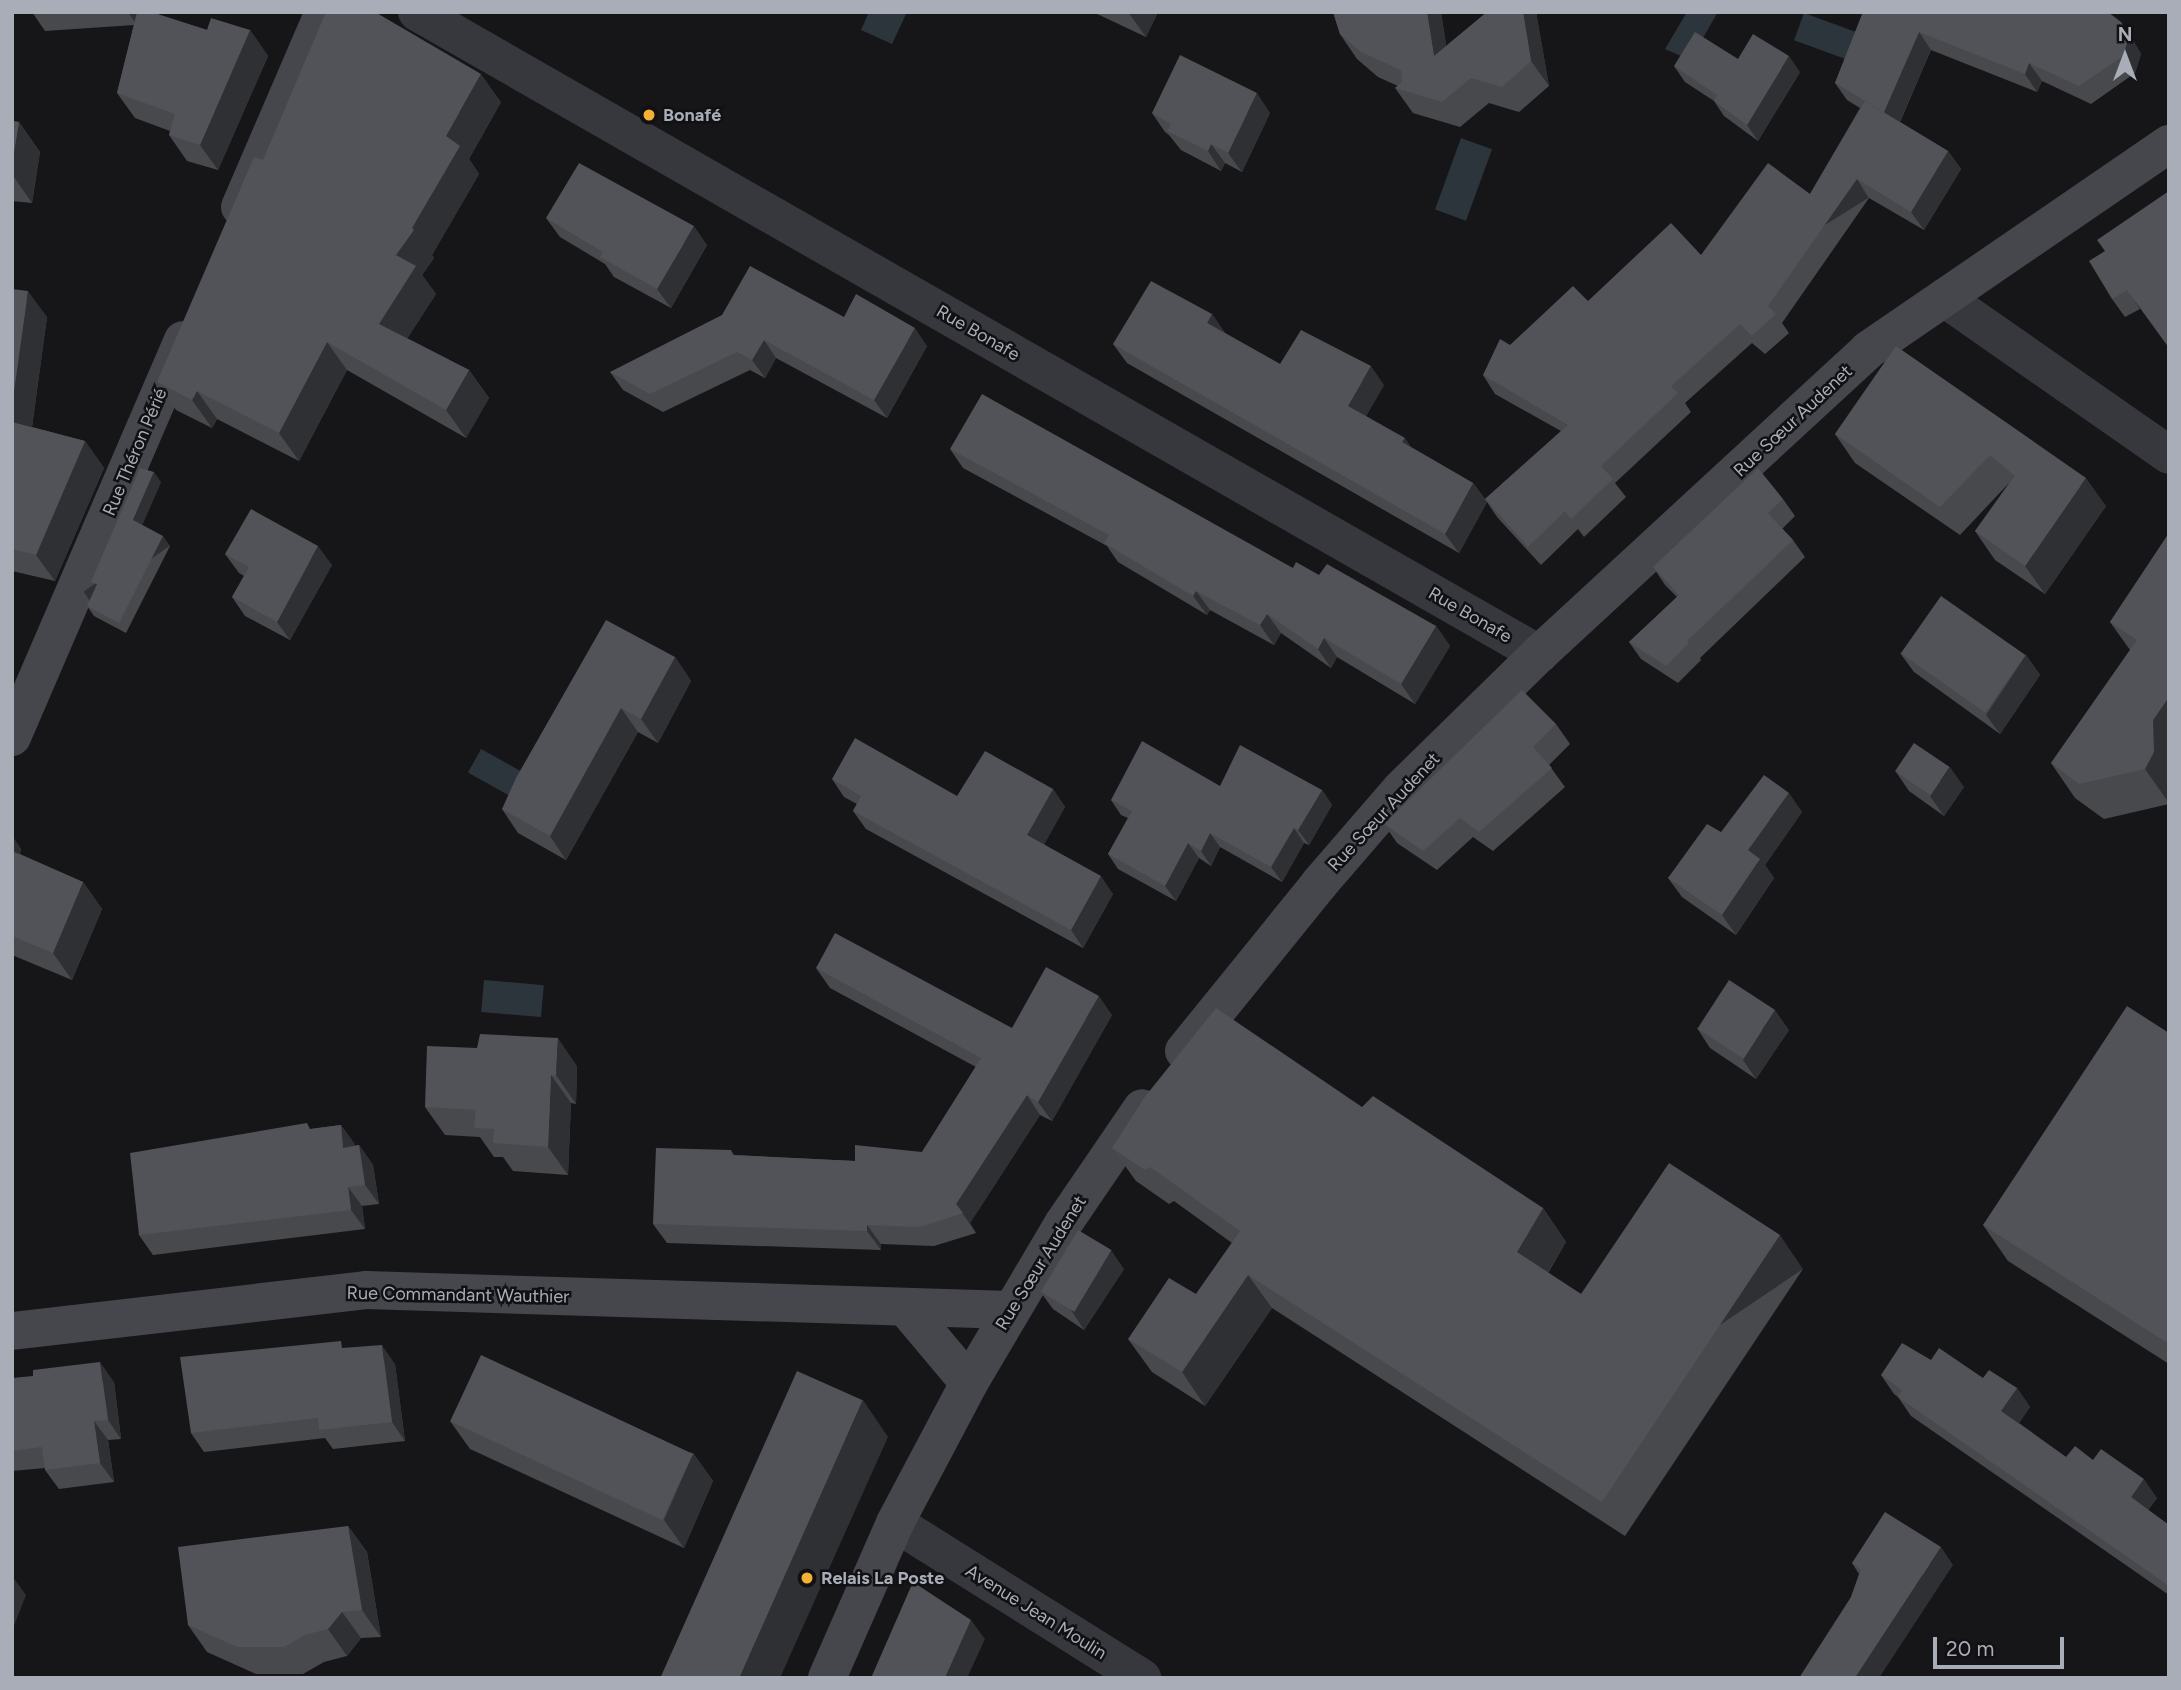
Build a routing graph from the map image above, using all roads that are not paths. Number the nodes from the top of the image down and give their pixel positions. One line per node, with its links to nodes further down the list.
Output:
1 (324, 12): 4 (street)
2 (417, 12): 8 (street, Rue Bonafe)
3 (2169, 144): 5 (street, Rue Sœur Audenet)
4 (226, 241)
5 (1944, 298): 7 (street); 8 (street, Rue Sœur Audenet)
6 (198, 304): 9 (street, Rue Théron Périé)
7 (2169, 455)
8 (1539, 654): 11 (street, Rue Sœur Audenet)
9 (12, 737)
10 (906, 1308): 11 (street, Rue Commandant Wauthier); 12 (street, Rue Commandant Wauthier); 13 (street)
11 (1010, 1310): 13 (street, Rue Sœur Audenet)
12 (12, 1331)
13 (969, 1383): 14 (street, Rue Sœur Audenet)
14 (895, 1523): 15 (street, Rue Sœur Audenet); 16 (street, Avenue Jean Moulin)
15 (827, 1678)
16 (1142, 1678)

